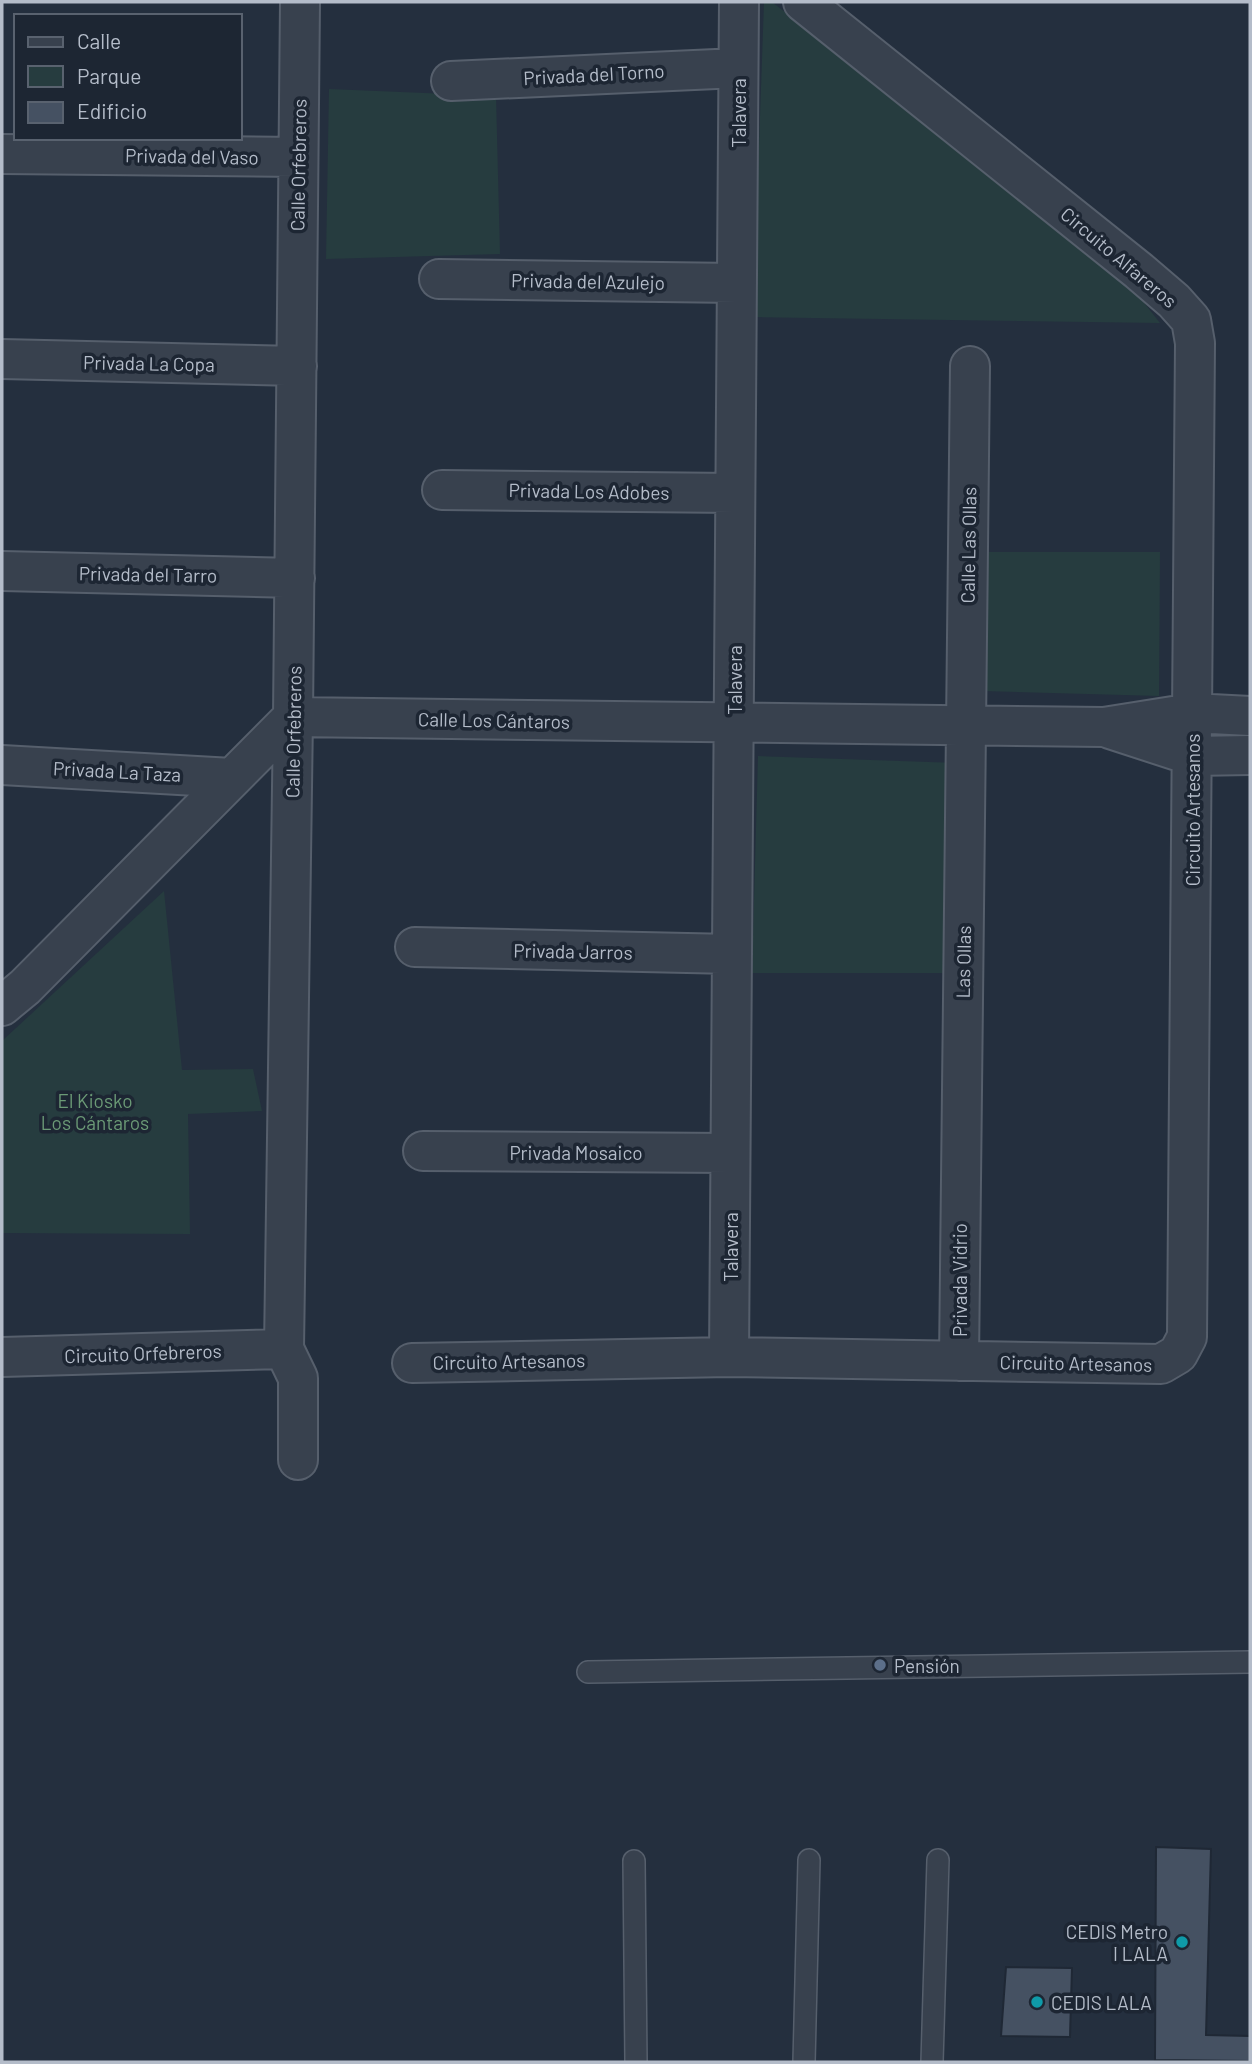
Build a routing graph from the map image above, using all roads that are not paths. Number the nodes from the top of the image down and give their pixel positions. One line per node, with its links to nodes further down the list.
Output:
1 (300, 2): 7 (street, Calle Orfebreros)
2 (739, 2): 4 (street, Talavera)
3 (803, 2): 17 (street, Circuito Alfareros)
4 (738, 68): 5 (street, Privada del Torno); 9 (street, Talavera)
5 (451, 81)
6 (2, 154): 7 (street, Privada del Vaso)
7 (298, 157): 11 (street, Calle Orfebreros)
8 (439, 279): 9 (street, Privada del Azulejo)
9 (737, 283): 14 (street, Talavera)
10 (2, 359): 11 (street, Privada La Copa)
11 (297, 366): 16 (street, Calle Orfebreros)
12 (970, 366): 21 (street, Calle Las Ollas)
13 (442, 490): 14 (street, Privada Los Adobes)
14 (735, 493): 20 (street, Talavera)
15 (2, 571): 16 (street, Privada del Tarro)
16 (295, 578): 19 (street, Calle Orfebreros)
17 (1192, 713): 18 (street, Calle Los Cántaros); 22 (street, Calle Los Cántaros); 24 (street, Circuito Artesanos)
18 (1250, 716)
19 (293, 717): 20 (street, Calle Los Cántaros); 26 (street); 33 (street, Calle Orfebreros)
20 (734, 722): 21 (street, Calle Los Cántaros); 28 (street, Talavera)
21 (966, 725): 22 (street, Calle Los Cántaros); 32 (street, Las Ollas)
22 (1104, 727): 24 (street, Calle Los Cántaros)
23 (1250, 755): 24 (street, Calle Los Cántaros)
24 (1193, 756): 36 (street, Circuito Artesanos)
25 (2, 765): 26 (street, Privada La Taza)
26 (232, 778): 29 (street)
27 (415, 947): 28 (street, Privada Jarros)
28 (732, 954): 31 (street, Talavera)
29 (2, 1006)
30 (423, 1152): 31 (street, Privada Mosaico)
31 (730, 1153): 35 (street, Talavera)
32 (959, 1198): 36 (street, Privada Vidrio)
33 (284, 1349): 34 (street, Circuito Orfebreros); 38 (street, Calle Orfebreros)
34 (2, 1357)
35 (729, 1357): 36 (street, Circuito Artesanos); 37 (street, Circuito Artesanos)
36 (959, 1361)
37 (412, 1363)
38 (298, 1460)
39 (1250, 1662): 40 (lane)
40 (588, 1672)
41 (809, 1860): 45 (lane)
42 (938, 1860): 46 (lane)
43 (634, 1861): 44 (lane)
44 (636, 2062)
45 (804, 2062)
46 (932, 2062)

